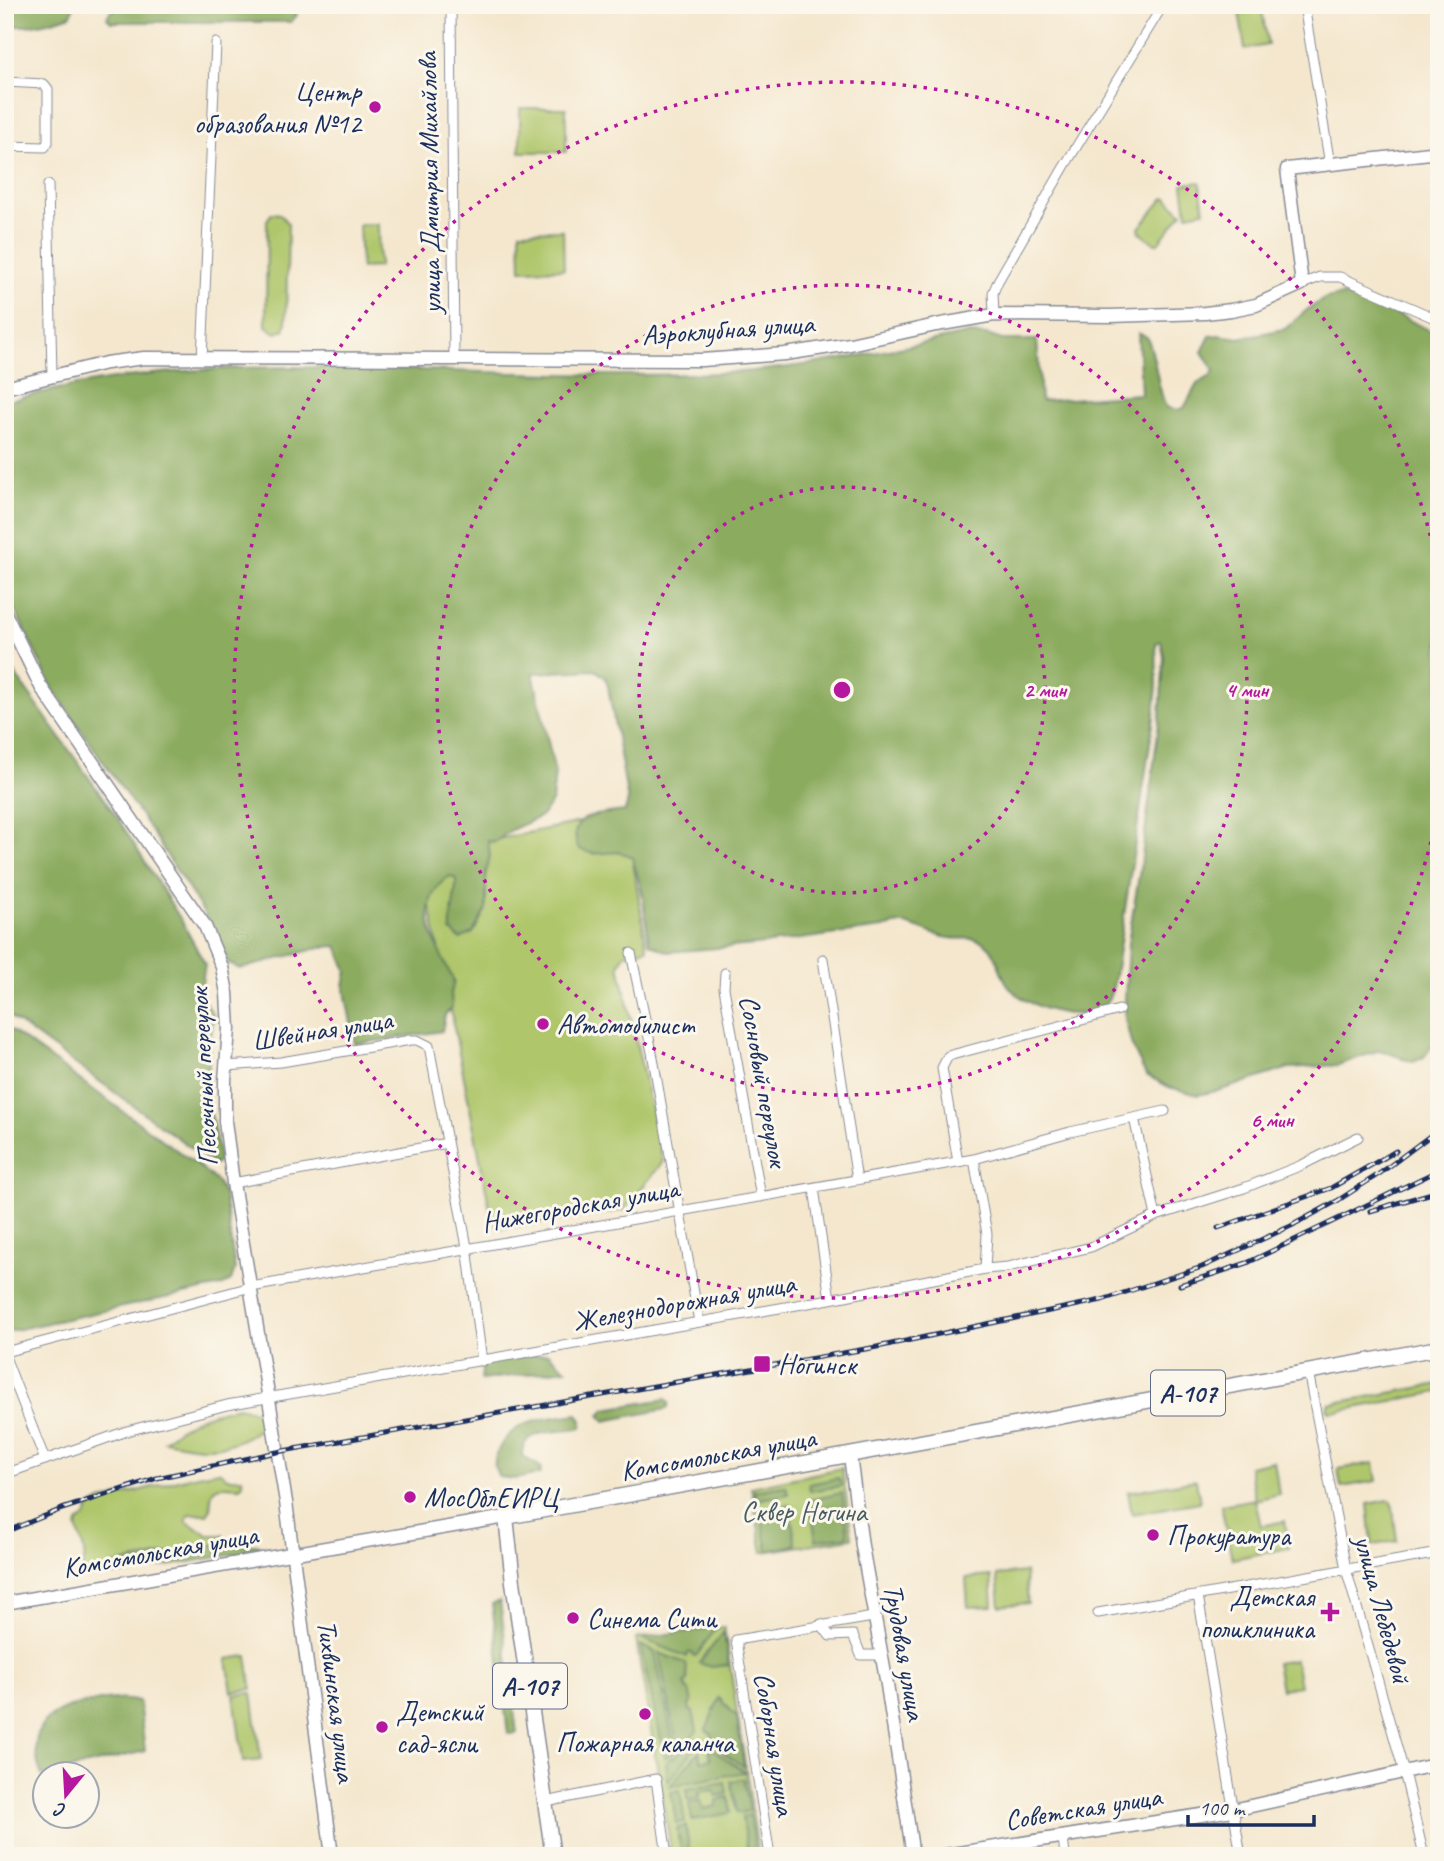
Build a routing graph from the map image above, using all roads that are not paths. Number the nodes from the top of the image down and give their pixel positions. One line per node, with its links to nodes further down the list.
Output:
1 (451, 5): 14 (street, улица Дмитрия Михайлова)
2 (1163, 5): 11 (street)
3 (1304, 5): 8 (street)
4 (216, 43): 13 (street)
5 (5, 82): 6 (street)
6 (5, 146)
7 (1439, 152): 8 (street)
8 (1330, 165): 10 (street)
9 (48, 185): 15 (street)
10 (1302, 284): 11 (street, Аэроклубная улица); 12 (street, Аэроклубная улица)
11 (993, 315): 14 (street, Аэроклубная улица)
12 (1439, 320)
13 (202, 359): 14 (street, Аэроклубная улица); 15 (street, Аэроклубная улица)
14 (454, 359)
15 (52, 376): 17 (street, Аэроклубная улица)
16 (5, 381): 17 (street)
17 (6, 388)
18 (5, 613): 23 (street, Песочный переулок)
19 (631, 953): 34 (street)
20 (823, 959): 30 (street)
21 (725, 973): 33 (street, Сосновый переулок)
22 (1119, 1010): 29 (street)
23 (226, 1066): 27 (street, Швейная улица); 31 (street, Песочный переулок)
24 (1165, 1111): 25 (street, Нижегородская улица)
25 (1134, 1118): 28 (street, Нижегородская улица); 35 (street)
26 (1358, 1138): 35 (street, Железнодорожная улица)
27 (447, 1143): 31 (street); 36 (street)
28 (974, 1158): 29 (street, Нижегородская улица); 37 (street)
29 (958, 1161): 30 (street, Нижегородская улица)
30 (857, 1180): 32 (street, Нижегородская улица)
31 (233, 1183): 38 (street, Песочный переулок)
32 (814, 1188): 33 (street, Нижегородская улица); 39 (street)
33 (761, 1197): 34 (street, Нижегородская улица)
34 (680, 1211): 36 (street, Нижегородская улица); 40 (street)
35 (1156, 1216): 37 (street, Железнодорожная улица)
36 (467, 1247): 38 (street, Нижегородская улица); 43 (street)
37 (985, 1269): 39 (street, Железнодорожная улица)
38 (251, 1287): 42 (street, Нижегородская улица); 45 (street, Песочный переулок)
39 (830, 1299): 40 (street, Железнодорожная улица)
40 (699, 1322): 43 (street, Железнодорожная улица)
41 (1439, 1348): 44 (main road, Комсомольская улица / А-107)
42 (5, 1354): 47 (street)
43 (482, 1361): 45 (street, Железнодорожная улица)
44 (1308, 1371): 46 (main road, Комсомольская улица / А-107); 52 (street, улица Лебедевой)
45 (269, 1399): 47 (street, Железнодорожная улица); 50 (street, Песочный переулок)
46 (850, 1455): 49 (main road, Комсомольская улица / А-107); 56 (street, Трудовая улица)
47 (45, 1460): 48 (street, Железнодорожная улица)
48 (5, 1474)
49 (506, 1517): 50 (street, Комсомольская улица); 61 (main road, А-107)
50 (294, 1553): 54 (street, Комсомольская улица); 64 (street, Тихвинская улица)
51 (1439, 1553): 52 (street)
52 (1346, 1569): 53 (street); 60 (street, улица Лебедевой)
53 (1198, 1595): 55 (street); 62 (street)
54 (5, 1602)
55 (1098, 1612)
56 (873, 1617): 57 (street); 58 (street, Трудовая улица)
57 (821, 1624): 58 (street); 67 (street, Соборная улица)
58 (882, 1655): 68 (street, Трудовая улица)
59 (1439, 1764): 60 (street, Советская улица)
60 (1404, 1772): 62 (street, Советская улица); 72 (street, улица Лебедевой)
61 (545, 1802): 65 (main road, А-107); 66 (street)
62 (1233, 1810): 63 (street, Советская улица); 71 (street)
63 (1062, 1837): 69 (street, Советская улица); 70 (street)
64 (332, 1856)
65 (553, 1856)
66 (667, 1856)
67 (770, 1856)
68 (913, 1856)
69 (939, 1856)
70 (1065, 1856)
71 (1241, 1856)
72 (1424, 1856)

